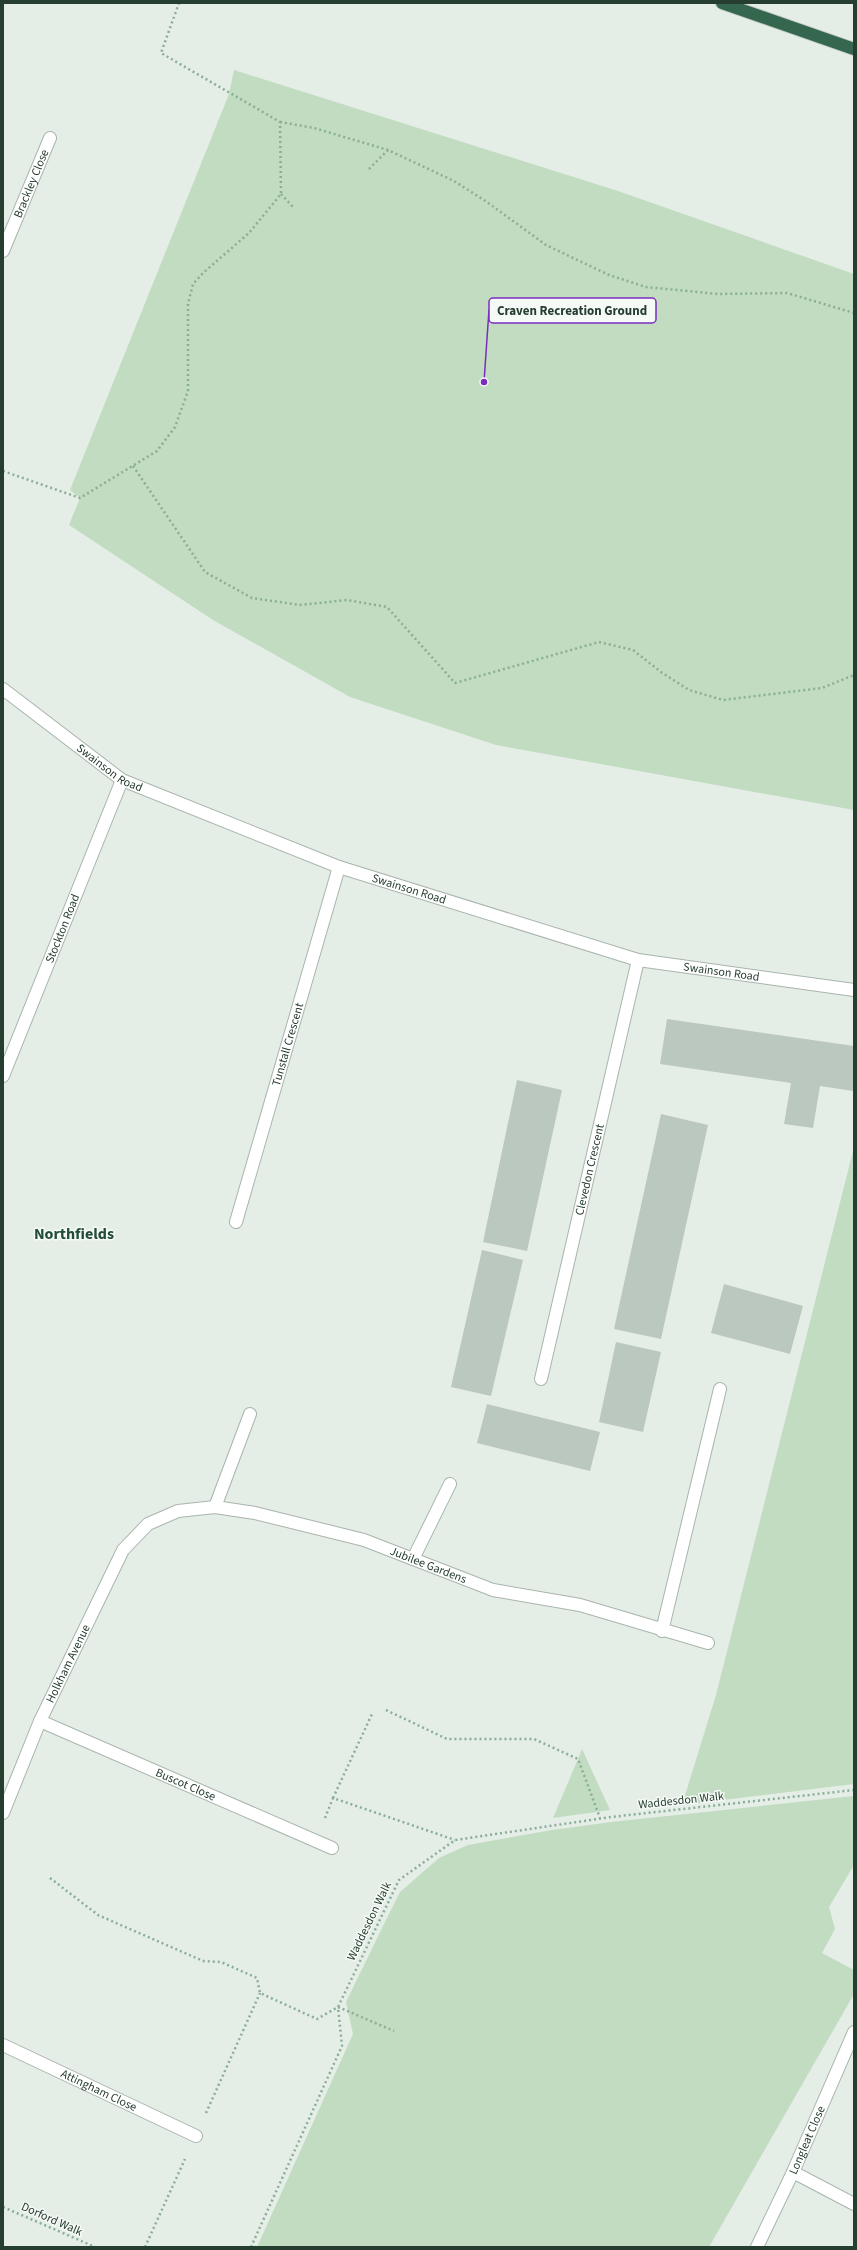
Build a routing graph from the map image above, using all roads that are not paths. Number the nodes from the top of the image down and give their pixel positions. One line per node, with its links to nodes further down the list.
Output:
1 (722, 3): 2 (highway)
2 (854, 49)
3 (50, 138): 4 (street, Brackley Close)
4 (3, 251)
5 (3, 689): 6 (street, Swainson Road)
6 (122, 780): 7 (street, Swainson Road); 10 (street, Stockton Road)
7 (339, 868): 8 (street, Swainson Road); 11 (street, Tunstall Crescent)
8 (638, 960): 9 (street, Swainson Road); 12 (street, Clevedon Crescent)
9 (854, 990)
10 (3, 1076)
11 (236, 1222)
12 (542, 1379)
13 (720, 1389): 19 (street)
14 (250, 1414): 16 (street)
15 (450, 1484): 18 (street)
16 (215, 1507): 17 (street, Jubilee Gardens); 18 (street, Jubilee Gardens)
17 (148, 1524): 21 (street, Holkham Avenue)
18 (413, 1559): 19 (street, Jubilee Gardens)
19 (662, 1631): 20 (street, Jubilee Gardens)
20 (708, 1643)
21 (40, 1721): 22 (street, Holkham Avenue); 23 (street, Buscot Close)
22 (3, 1813)
23 (332, 1848)
24 (854, 2032): 27 (street, Longleat Close)
25 (3, 2045): 26 (street, Attingham Close)
26 (196, 2136)
27 (793, 2172): 28 (street); 29 (street, Longleat Close)
28 (854, 2204)
29 (757, 2247)

